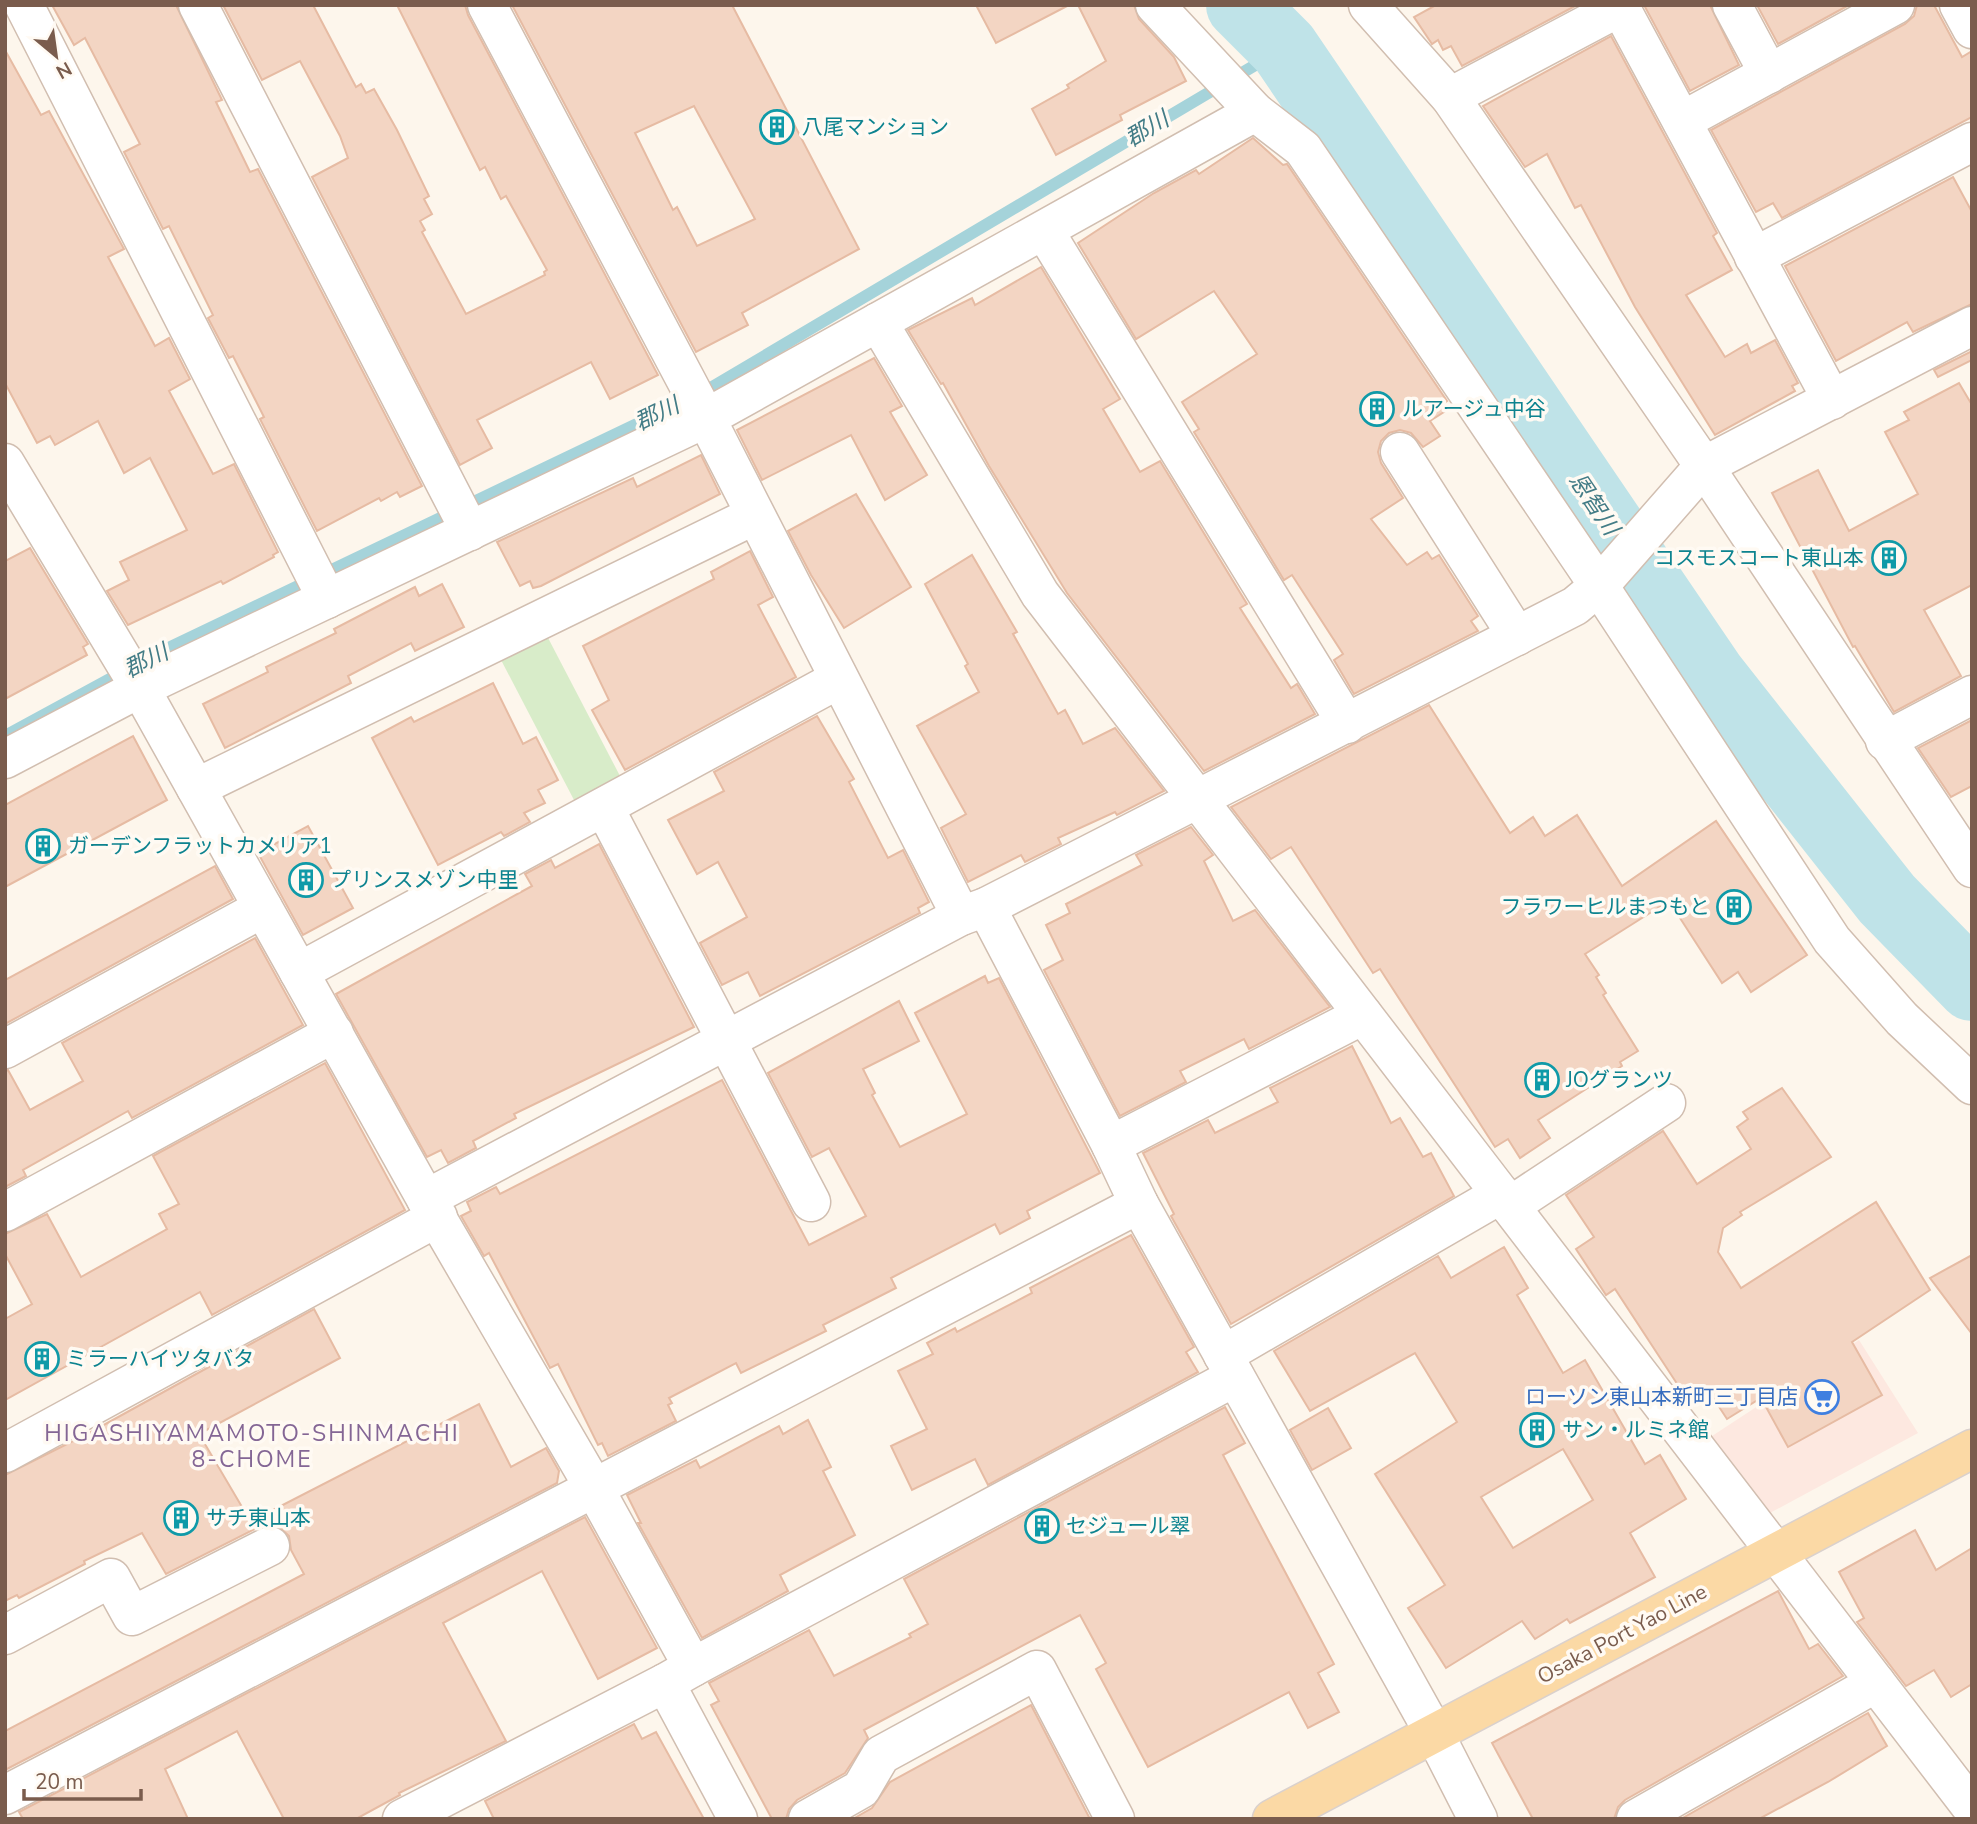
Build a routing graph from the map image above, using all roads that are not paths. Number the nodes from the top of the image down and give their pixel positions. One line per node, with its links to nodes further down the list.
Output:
1 (24, 5): 27 (street)
2 (198, 5): 26 (street)
3 (487, 5): 21 (street)
4 (1155, 5): 12 (street)
5 (1368, 5): 13 (street)
6 (1732, 5): 11 (street)
7 (1895, 5): 11 (street)
8 (1959, 5): 10 (street)
9 (1620, 6): 13 (street); 14 (street)
10 (1972, 29)
11 (1769, 74): 14 (street)
12 (1238, 94): 16 (street); 28 (street)
13 (1450, 97): 24 (street)
14 (1682, 121): 17 (street)
15 (1972, 142): 17 (street)
16 (1045, 232): 18 (street); 33 (street)
17 (1754, 257): 20 (street)
18 (878, 322): 21 (street); 37 (street)
19 (1972, 326): 20 (street)
20 (1832, 400): 24 (street)
21 (697, 402): 25 (street); 26 (street)
22 (1400, 452): 29 (street)
23 (5, 463): 30 (street)
24 (1704, 466): 28 (street); 34 (street)
25 (755, 515): 31 (street); 36 (street)
26 (463, 516): 27 (street)
27 (317, 580): 30 (street)
28 (1598, 586): 29 (street); 47 (street)
29 (1517, 636): 33 (street)
30 (131, 673): 35 (street); 36 (street)
31 (839, 679): 38 (street); 41 (street)
32 (1972, 695): 34 (street)
33 (1347, 724): 37 (street)
34 (1885, 741): 39 (street)
35 (5, 759)
36 (196, 788): 40 (street)
37 (1197, 799): 41 (street); 43 (street)
38 (604, 807): 42 (street); 45 (street)
39 (1972, 868)
40 (263, 908): 42 (street); 46 (street)
41 (974, 911): 45 (street); 49 (street)
42 (299, 972): 44 (street)
43 (1363, 1015): 49 (street); 50 (street)
44 (334, 1033): 53 (street); 54 (street)
45 (728, 1039): 51 (street); 53 (street)
46 (5, 1049)
47 (1972, 1085)
48 (1666, 1103): 50 (street)
49 (1111, 1144): 52 (street)
50 (1505, 1200): 55 (street); 60 (street)
51 (811, 1202)
52 (1139, 1204): 55 (street); 58 (street)
53 (432, 1208): 57 (street); 58 (street)
54 (5, 1212)
55 (1229, 1366): 62 (street); 64 (street)
56 (1972, 1449): 60 (main road, Osaka Port Yao Line)
57 (5, 1453)
58 (593, 1486): 62 (street); 65 (street)
59 (270, 1546): 61 (street)
60 (1776, 1553): 63 (street); 64 (main road, Osaka Port Yao Line)
61 (5, 1635)
62 (679, 1675): 69 (street); 70 (street)
63 (1876, 1683): 66 (street); 75 (street)
64 (1434, 1733): 73 (main road, Osaka Port Yao Line); 74 (street)
65 (5, 1795)
66 (1972, 1808)
67 (5, 1813): 68 (street)
68 (8, 1819)
69 (402, 1819)
70 (738, 1819)
71 (808, 1819): 72 (street)
72 (1115, 1819)
73 (1272, 1819)
74 (1478, 1819)
75 (1636, 1819)

